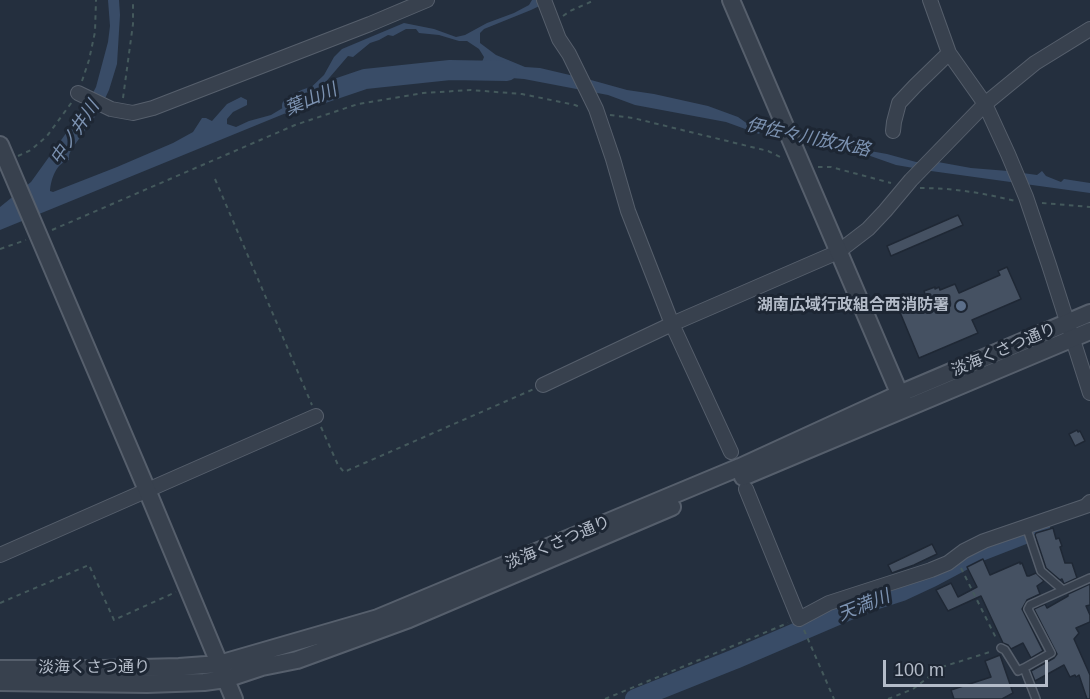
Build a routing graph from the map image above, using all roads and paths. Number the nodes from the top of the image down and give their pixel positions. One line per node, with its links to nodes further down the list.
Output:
1 (133, 0): 12 (path)
2 (427, 0): 12 (street)
3 (544, 0): 7 (street)
4 (595, 0): 7 (path)
5 (731, 0): 16 (street)
6 (930, 0): 9 (street)
7 (553, 21): 13 (street)
8 (1090, 30): 11 (street)
9 (949, 53): 11 (street); 14 (street)
10 (78, 93): 12 (street)
11 (985, 104): 18 (street); 19 (street)
12 (120, 111)
13 (597, 113): 16 (path); 21 (path); 25 (street)
14 (893, 131)
15 (0, 145): 21 (street)
16 (800, 161): 18 (path); 23 (street)
17 (215, 179): 31 (path)
18 (908, 183): 19 (path); 23 (street)
19 (1027, 201): 20 (path); 27 (street)
20 (1090, 207)
21 (38, 236): 22 (path); 34 (street)
22 (0, 249)
23 (838, 252): 25 (street); 30 (street)
24 (1090, 313): 27 (street, 淡海くさつ通り)
25 (672, 324): 28 (street); 32 (street)
26 (1090, 331): 27 (street, 淡海くさつ通り)
27 (1077, 341): 29 (street); 30 (street, 淡海くさつ通り)
28 (543, 385): 31 (path)
29 (1090, 393)
30 (902, 401): 47 (street, 淡海くさつ通り)
31 (316, 416): 34 (street)
32 (731, 452)
33 (746, 489): 43 (street)
34 (147, 490): 37 (street); 40 (street)
35 (1090, 502): 36 (street)
36 (1026, 526): 41 (lane); 43 (street)
37 (0, 555)
38 (961, 568): 44 (path)
39 (1090, 578): 41 (lane)
40 (188, 587): 42 (path); 47 (street)
41 (1063, 590): 45 (lane)
42 (0, 603)
43 (799, 619): 50 (path); 51 (path)
44 (1001, 648): 45 (lane); 52 (path)
45 (1024, 668): 53 (lane)
46 (0, 669): 47 (street, 淡海くさつ通り)
47 (223, 671): 48 (street, 淡海くさつ通り); 49 (street)
48 (0, 682)
49 (234, 699)
50 (605, 699)
51 (834, 699)
52 (888, 699)
53 (1036, 699)

